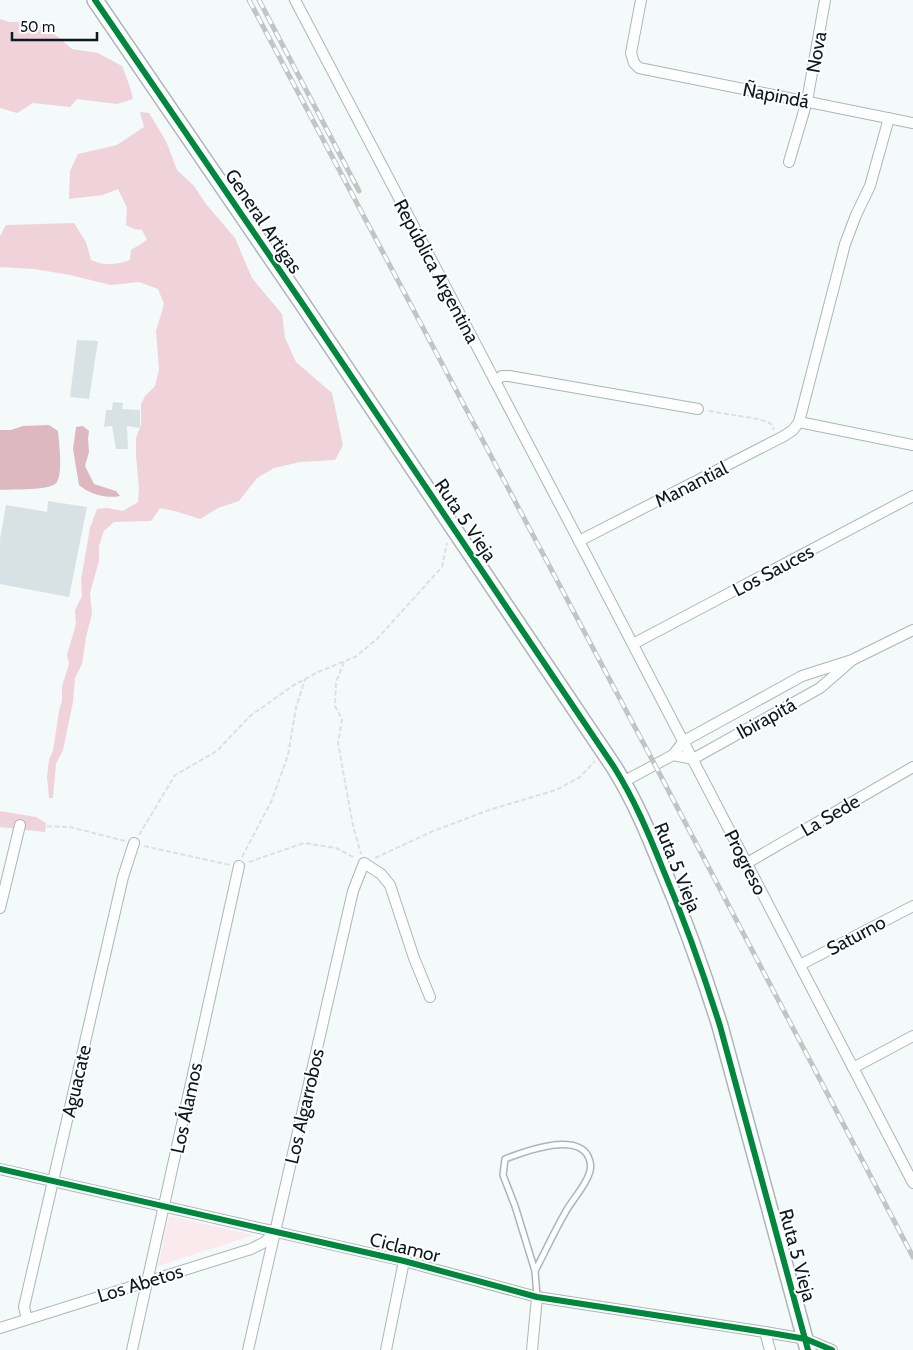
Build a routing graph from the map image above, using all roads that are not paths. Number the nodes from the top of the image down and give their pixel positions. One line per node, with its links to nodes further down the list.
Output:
1 (95, 0): 13 (street, General Artigas)
2 (295, 0): 9 (street, República Argentina)
3 (641, 0): 5 (street, Ñapindá)
4 (825, 0): 5 (street, Nova)
5 (807, 102): 6 (street, Ñapindá); 8 (street, Nova)
6 (889, 118): 7 (street, Ñapindá); 11 (street)
7 (913, 123)
8 (789, 162)
9 (495, 381): 10 (street); 15 (street, República Argentina)
10 (698, 409)
11 (799, 422): 12 (street); 15 (street, Manantial)
12 (913, 445)
13 (406, 460): 23 (street, Ruta 5 Vieja)
14 (913, 496): 17 (street, Los Sauces)
15 (579, 541): 17 (street, Progreso)
16 (913, 630): 18 (street, Ibirapitá)
17 (633, 644): 19 (street, Progreso)
18 (852, 660): 19 (street, Ibirapitá); 21 (street, Ibirapitá)
19 (684, 741): 20 (street, Ibirapitá); 21 (street, Progreso)
20 (673, 755): 21 (street); 23 (street, Ibirapitá)
21 (693, 759): 26 (street, Progreso)
22 (913, 767): 26 (street, La Sede)
23 (623, 782): 47 (street, Ruta 5 Vieja)
24 (20, 825): 29 (street)
25 (134, 843): 36 (street, Aguacate)
26 (747, 862): 30 (street, Progreso)
27 (239, 866): 38 (street, Los Álamos)
28 (913, 906): 30 (street, Saturno)
29 (0, 908)
30 (800, 965): 33 (street, Progreso)
31 (430, 997): 39 (street, Los Algarrobos)
32 (913, 1036): 33 (street)
33 (853, 1068): 34 (street, Progreso)
34 (910, 1168): 37 (street, Progreso)
35 (0, 1170): 36 (street, Ciclamor)
36 (53, 1181): 38 (street, Ciclamor); 44 (street, Aguacate)
37 (913, 1184)
38 (164, 1206): 39 (street, Ciclamor); 42 (street, Los Álamos)
39 (276, 1232): 40 (street, Ciclamor); 42 (street, Los Abetos); 49 (street, Los Algarrobos)
40 (404, 1261): 43 (street, Ciclamor); 50 (street)
41 (535, 1271): 41 (lane); 43 (lane)
42 (147, 1281): 44 (street, Los Abetos); 48 (street, Los Álamos)
43 (537, 1297): 46 (street, Ciclamor); 51 (street)
44 (27, 1319): 45 (street, Los Abetos)
45 (0, 1328)
46 (765, 1332): 47 (street, Ciclamor); 52 (street)
47 (807, 1345): 53 (street)
48 (132, 1350)
49 (248, 1350)
50 (386, 1350)
51 (532, 1350)
52 (770, 1350)
53 (832, 1350)

